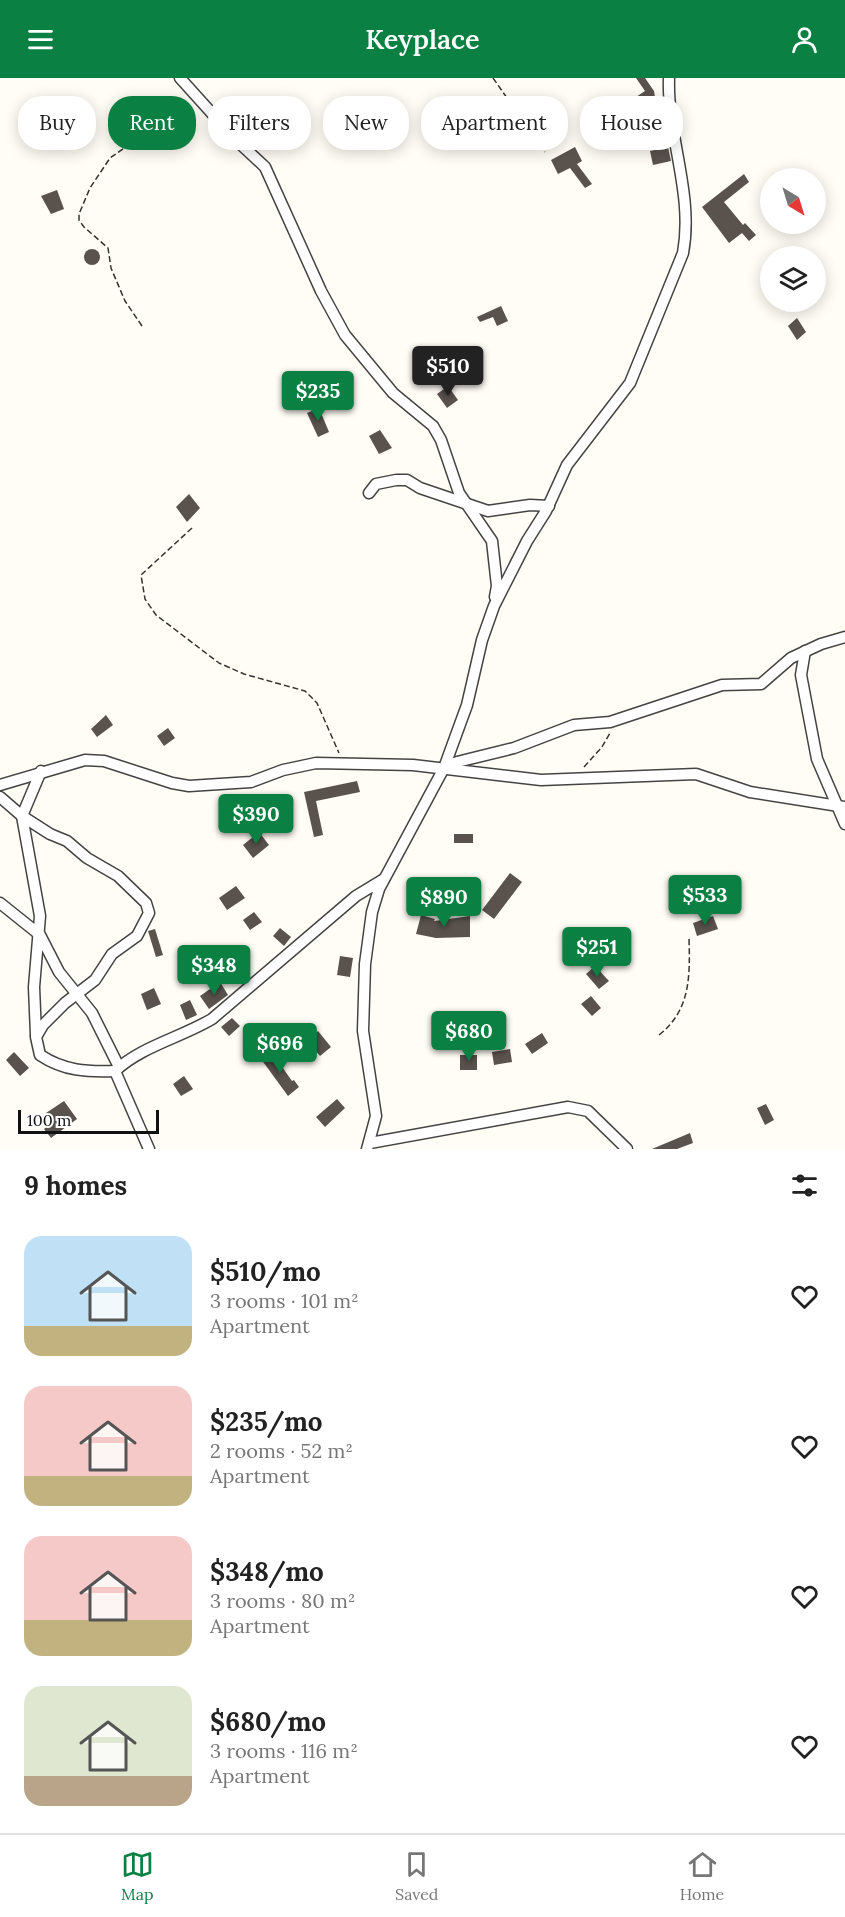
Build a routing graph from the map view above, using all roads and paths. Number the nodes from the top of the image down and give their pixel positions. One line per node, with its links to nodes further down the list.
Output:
1 (180, 78): 4 (street)
2 (493, 78): 7 (path)
3 (669, 78): 11 (street)
4 (195, 96)
5 (196, 97): 10 (street)
6 (121, 150): 8 (path)
7 (545, 152)
8 (142, 326)
9 (369, 494): 10 (street)
10 (465, 502): 11 (street); 13 (street)
11 (549, 506): 13 (street)
12 (192, 528): 17 (path)
13 (494, 606): 18 (street)
14 (845, 637): 15 (street)
15 (805, 651): 16 (street); 23 (street)
16 (614, 721): 18 (street); 20 (path)
17 (344, 765): 18 (street); 19 (street)
18 (444, 768): 20 (street); 26 (street)
19 (41, 771): 21 (street); 24 (street)
20 (572, 778): 23 (street)
21 (0, 785)
22 (0, 797): 24 (street)
23 (840, 806): 25 (street)
24 (22, 816): 28 (street); 30 (street)
25 (845, 824)
26 (384, 879): 33 (street); 34 (street)
27 (0, 903): 28 (street)
28 (40, 936): 30 (street); 32 (street)
29 (689, 938): 31 (path)
30 (78, 994): 32 (street); 33 (street)
31 (659, 1035)
32 (36, 1037): 33 (street)
33 (117, 1069): 35 (street)
34 (369, 1146): 36 (street)
35 (149, 1149)
36 (627, 1149)

